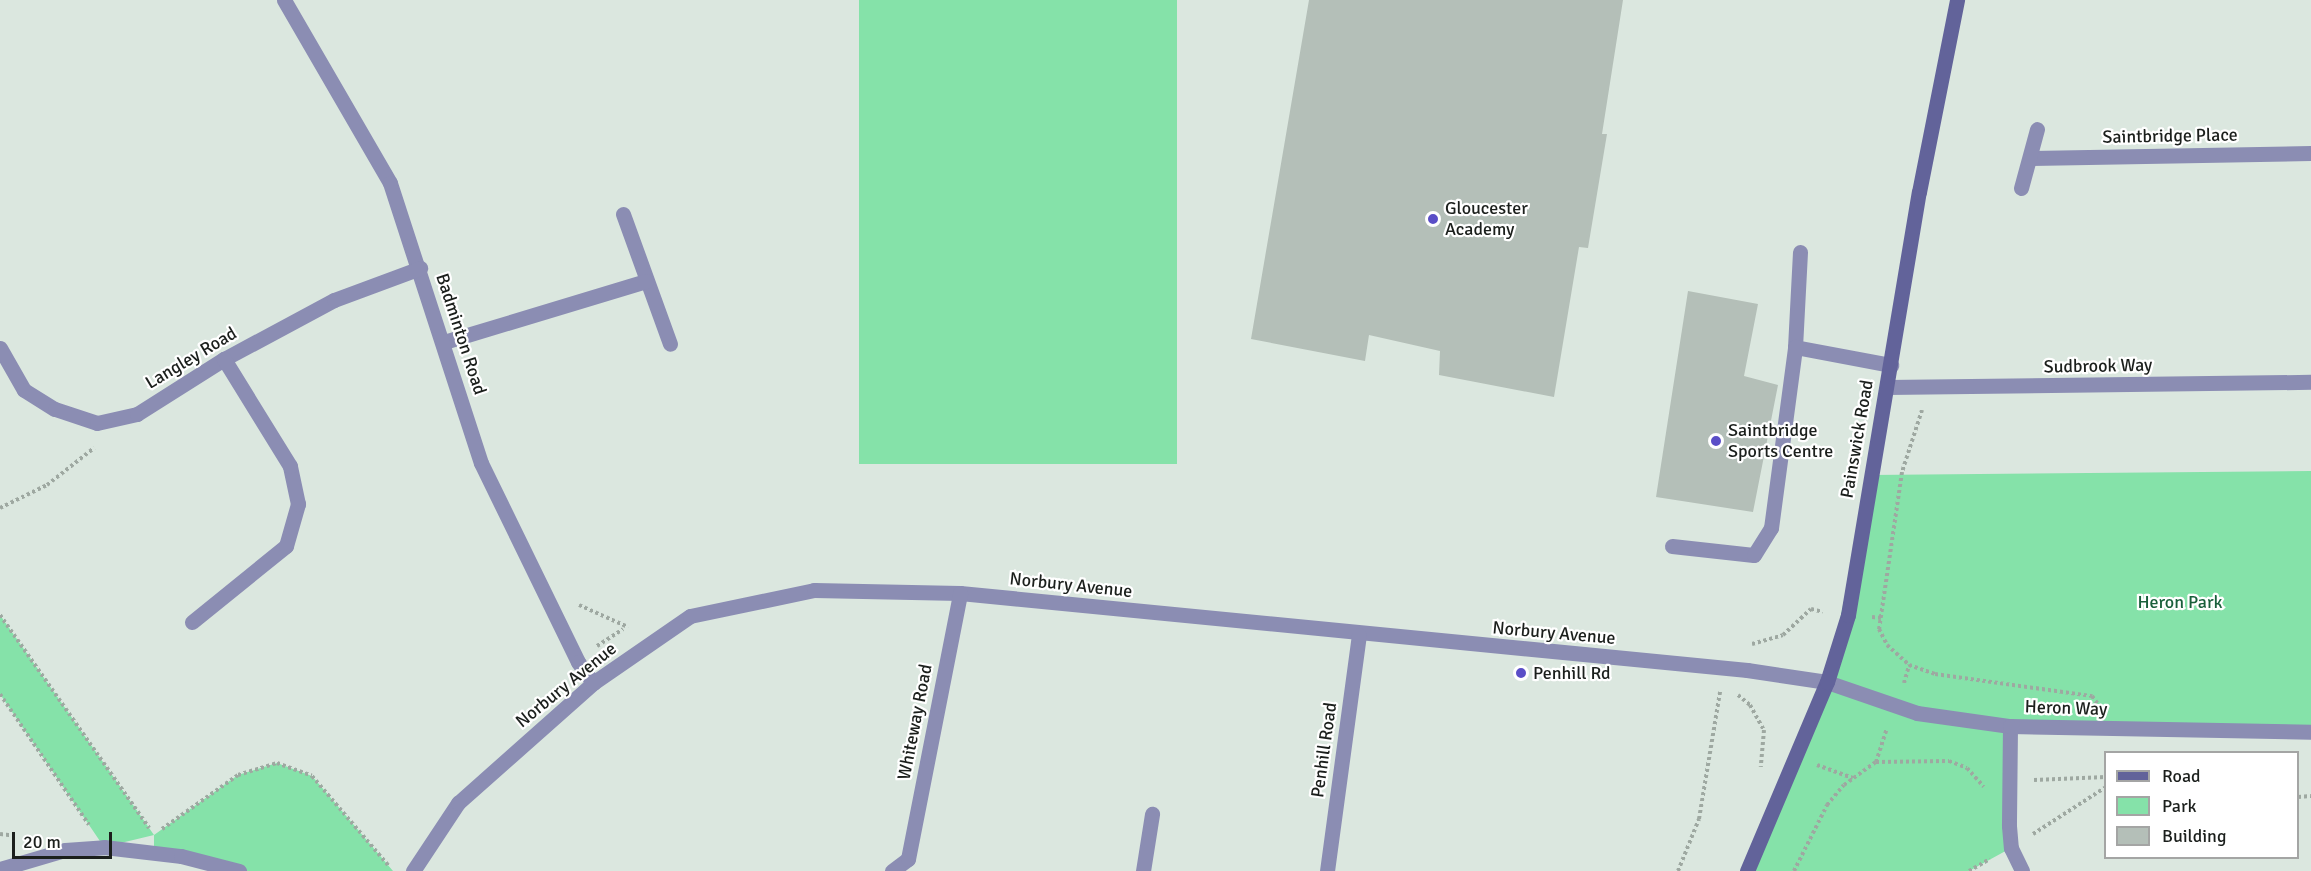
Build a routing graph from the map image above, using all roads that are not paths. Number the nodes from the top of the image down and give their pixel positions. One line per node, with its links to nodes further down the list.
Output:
1 (284, 0): 9 (street, Badminton Road)
2 (1957, 0): 16 (main road, Painswick Road)
3 (2037, 129): 5 (street)
4 (2311, 153): 5 (street, Saintbridge Place)
5 (2031, 158): 6 (street)
6 (2021, 188)
7 (623, 214): 10 (street)
8 (1800, 252): 13 (street)
9 (420, 268): 11 (street, Badminton Road); 15 (street, Langley Road)
10 (646, 281): 11 (street); 12 (street)
11 (444, 342): 24 (street, Badminton Road)
12 (670, 344)
13 (1795, 347): 16 (street); 19 (street)
14 (0, 348): 15 (street, Langley Road)
15 (224, 359): 21 (street)
16 (1891, 365): 18 (main road, Painswick Road)
17 (2311, 382): 18 (street, Sudbrook Way)
18 (1887, 387): 23 (main road, Painswick Road)
19 (1672, 546)
20 (960, 594): 22 (street, Norbury Avenue); 24 (street, Norbury Avenue); 28 (street, Whiteway Road)
21 (192, 622)
22 (1359, 635): 23 (street, Norbury Avenue); 34 (street, Penhill Road)
23 (1827, 682): 25 (street, Heron Way); 35 (main road, Painswick Road)
24 (593, 683): 31 (street, Norbury Avenue)
25 (2010, 726): 26 (street, Heron Way); 36 (street)
26 (2311, 732)
27 (1152, 814): 33 (street)
28 (912, 865): 32 (street, Whiteway Road)
29 (0, 869): 30 (street)
30 (239, 871)
31 (414, 871)
32 (892, 871)
33 (1143, 871)
34 (1327, 871)
35 (1747, 871)
36 (2022, 871)

